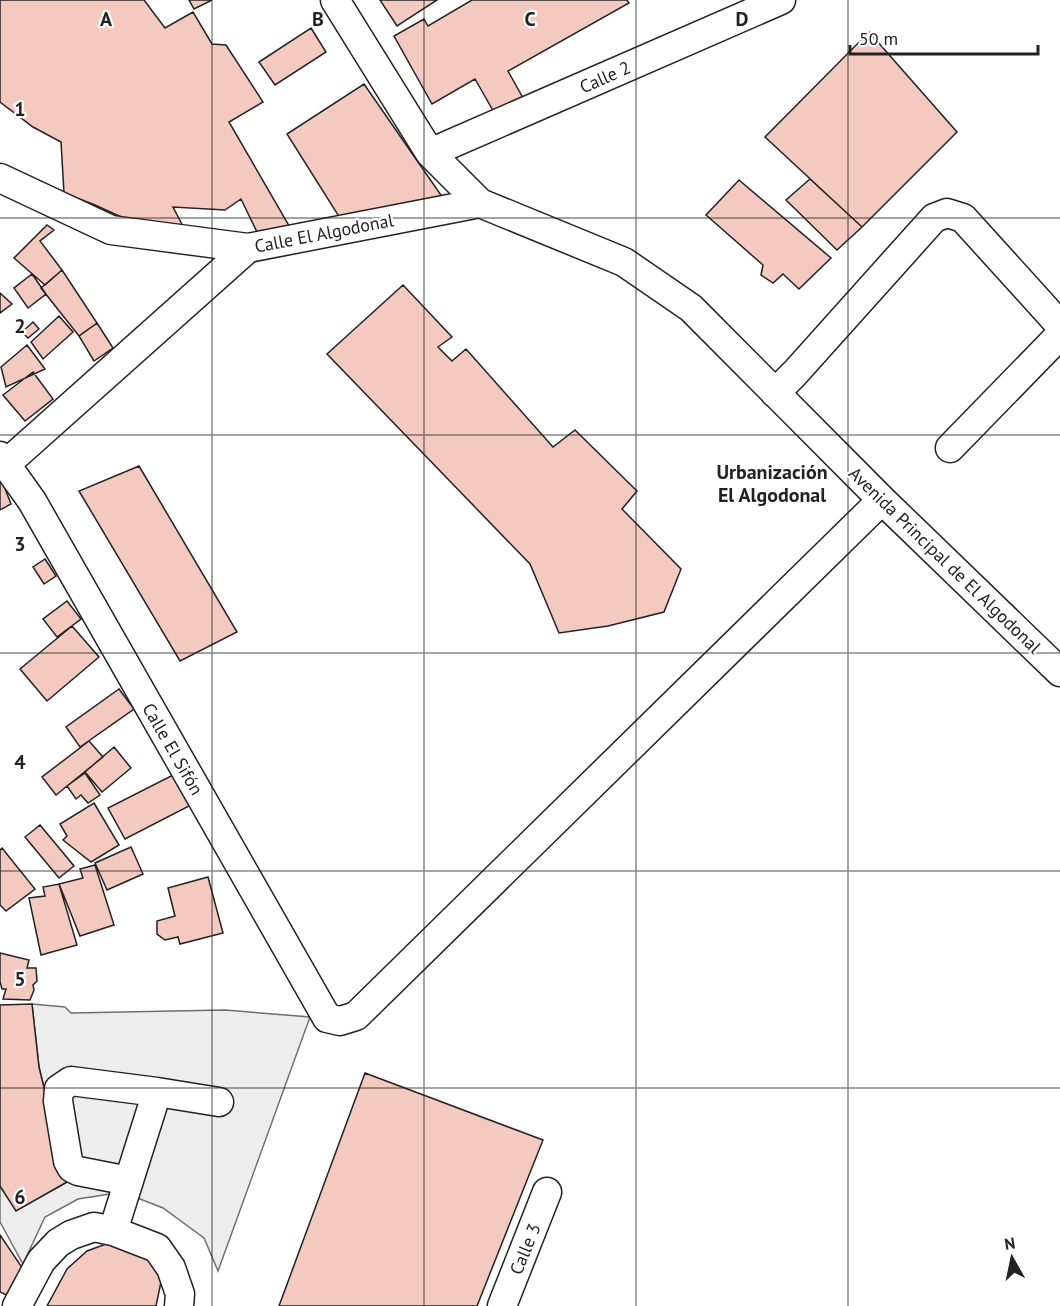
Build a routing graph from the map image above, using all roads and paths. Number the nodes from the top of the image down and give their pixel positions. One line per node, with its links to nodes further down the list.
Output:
1 (335, 0): 3 (street, Avenida Principal de El Algodonal)
2 (781, 0): 3 (street, Calle 2)
3 (430, 153): 5 (street, Avenida Principal de El Algodonal)
4 (0, 178): 6 (street, Calle El Algodonal)
5 (480, 203): 6 (street, Calle El Algodonal); 9 (street, Avenida Principal de El Algodonal)
6 (248, 248): 11 (street)
7 (1060, 325): 9 (street)
8 (1060, 334): 10 (street)
9 (775, 393): 12 (street, Avenida Principal de El Algodonal)
10 (950, 448)
11 (3, 460): 12 (street, Calle El Sifón)
12 (882, 500): 13 (street, Avenida Principal de El Algodonal)
13 (1060, 672)
14 (157, 1092): 15 (street); 16 (street); 16 (street)
15 (219, 1102)
16 (129, 1181): 18 (street)
17 (548, 1192): 21 (street, Calle 3)
18 (113, 1231): 19 (street); 20 (street)
19 (17, 1306)
20 (179, 1306)
21 (502, 1306)

